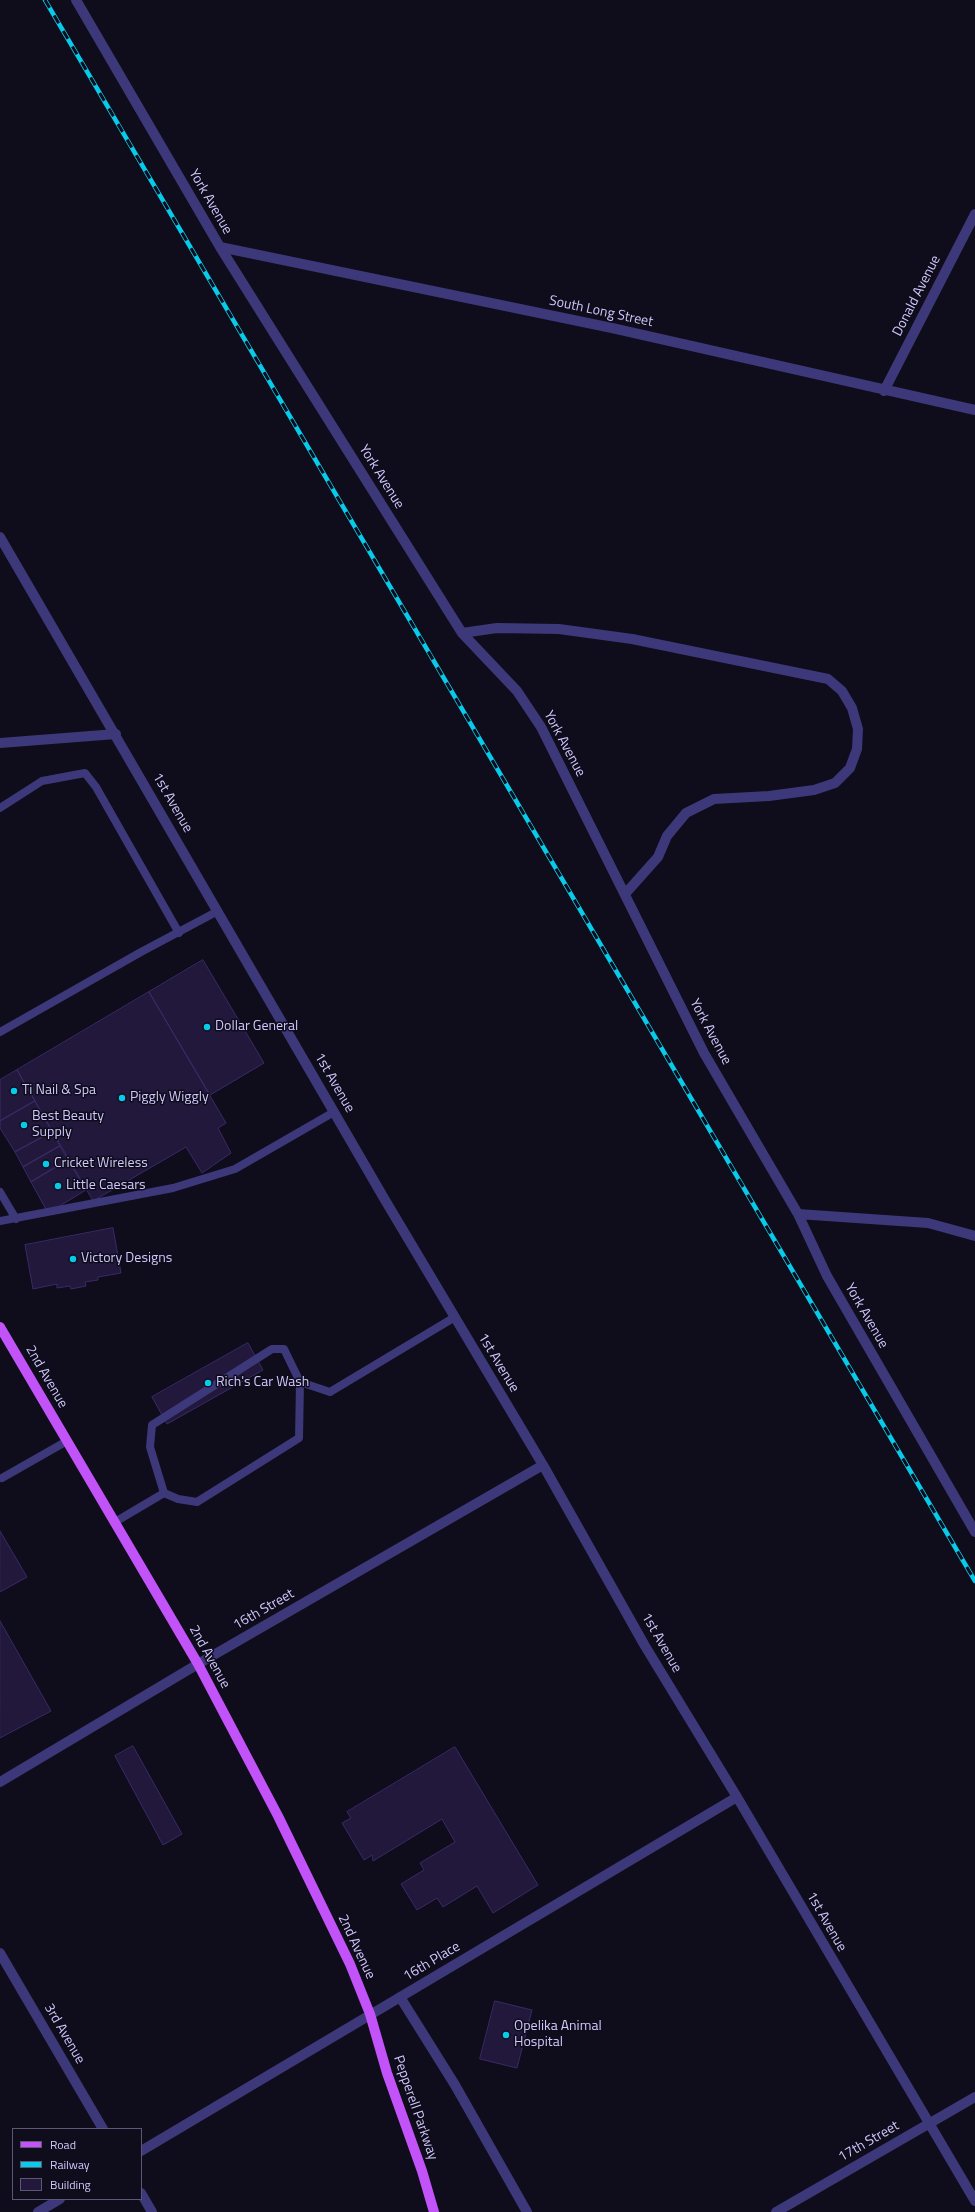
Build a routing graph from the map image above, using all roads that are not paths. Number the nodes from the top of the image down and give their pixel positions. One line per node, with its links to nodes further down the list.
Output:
1 (76, 0): 3 (street, York Avenue)
2 (975, 214): 4 (street, Donald Avenue)
3 (220, 247): 4 (street, South Long Street); 7 (street, York Avenue)
4 (884, 390): 5 (street, South Long Street)
5 (975, 410)
6 (0, 537): 8 (street, 1st Avenue)
7 (462, 634): 11 (street, York Avenue); 11 (street)
8 (116, 734): 9 (street); 12 (street, 1st Avenue)
9 (0, 744)
10 (0, 808): 13 (lane)
11 (625, 894): 17 (street, York Avenue)
12 (218, 912): 13 (lane); 15 (street, 1st Avenue)
13 (179, 933): 14 (lane)
14 (0, 1032)
15 (334, 1112): 18 (lane); 21 (street, 1st Avenue)
16 (0, 1192): 18 (lane)
17 (798, 1214): 20 (street); 29 (street, York Avenue)
18 (16, 1219): 19 (lane)
19 (0, 1221)
20 (975, 1236)
21 (455, 1317): 23 (lane); 25 (street, 1st Avenue)
22 (0, 1327): 24 (main road, 2nd Avenue)
23 (300, 1382): 27 (lane); 27 (lane)
24 (67, 1441): 26 (lane); 28 (main road, 2nd Avenue)
25 (543, 1465): 30 (street, 16th Street); 32 (street, 1st Avenue)
26 (2, 1478)
27 (164, 1492): 28 (lane)
28 (114, 1522): 30 (main road, 2nd Avenue)
29 (974, 1529)
30 (198, 1664): 31 (street, 16th Street); 35 (main road, 2nd Avenue)
31 (0, 1782)
32 (737, 1797): 34 (street, 16th Place); 37 (street, 1st Avenue)
33 (0, 1953): 38 (street, 3rd Avenue)
34 (400, 1997): 35 (street, 16th Place); 46 (street)
35 (370, 2014): 39 (street, 16th Place); 45 (main road, Pepperell Parkway)
36 (975, 2097): 37 (street, 17th Street)
37 (928, 2124): 42 (street, 1st Avenue); 47 (street, 17th Street)
38 (102, 2128)
39 (142, 2150)
40 (142, 2195): 44 (street)
41 (58, 2200): 43 (street)
42 (975, 2201)
43 (38, 2212)
44 (152, 2212)
45 (434, 2212)
46 (527, 2212)
47 (776, 2212)

